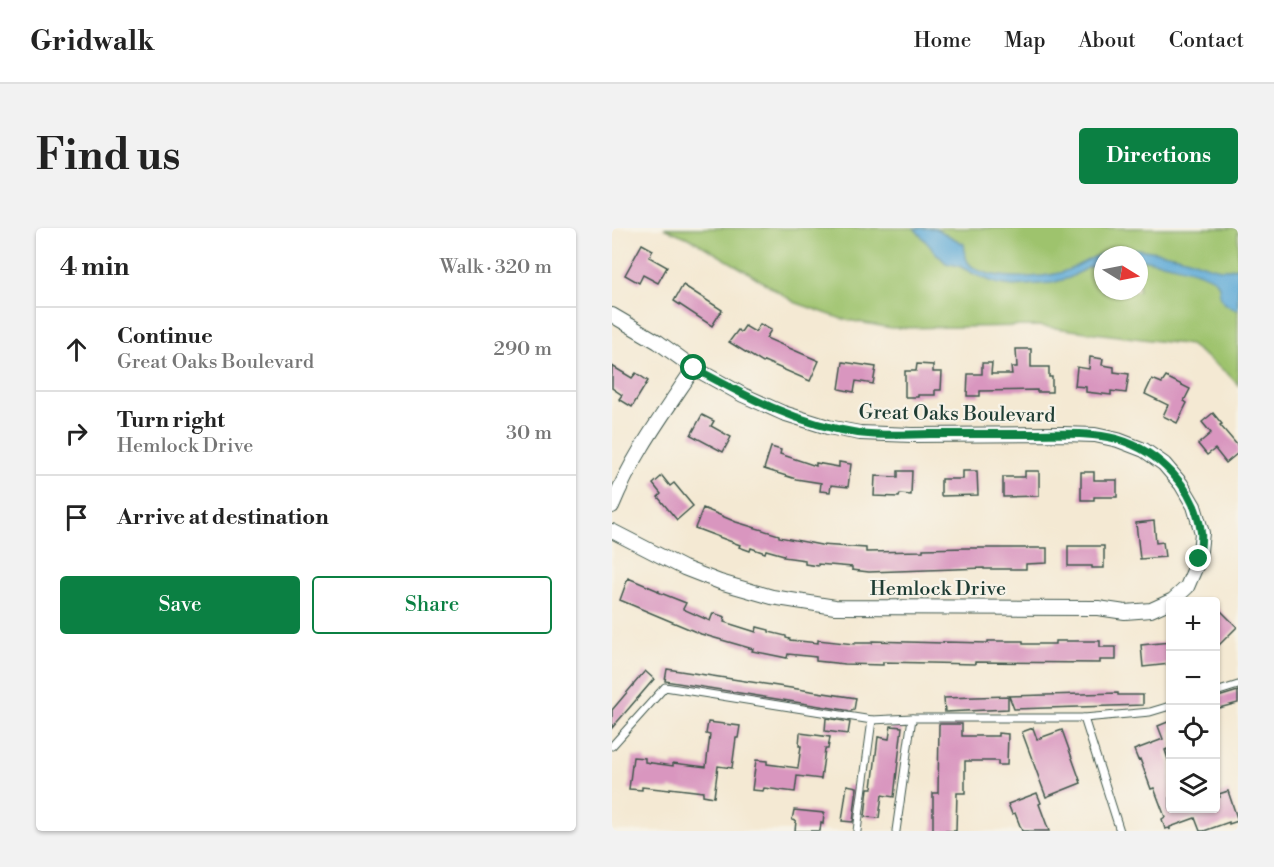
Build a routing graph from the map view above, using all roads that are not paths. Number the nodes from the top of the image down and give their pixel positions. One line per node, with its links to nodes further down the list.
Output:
1 (612, 315): 2 (street, Great Oaks Boulevard)
2 (694, 368): 3 (street); 4 (street, Great Oaks Boulevard)
3 (612, 506)
4 (1194, 506): 5 (street, Hemlock Drive)
5 (612, 531)
6 (1238, 685): 7 (lane)
7 (1220, 690)
8 (1166, 707): 10 (lane)
9 (912, 718): 10 (lane); 11 (lane); 14 (lane)
10 (1084, 718): 15 (lane)
11 (872, 720): 12 (lane); 13 (lane)
12 (612, 746)
13 (857, 831)
14 (896, 831)
15 (1120, 831)

